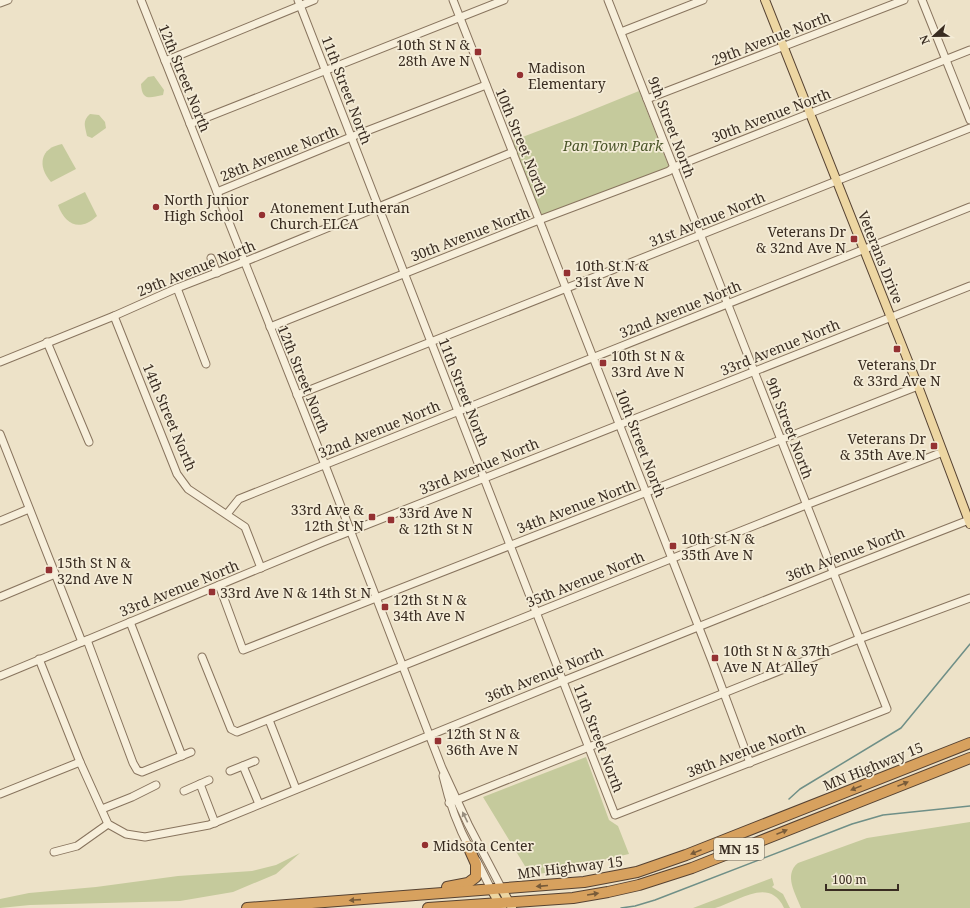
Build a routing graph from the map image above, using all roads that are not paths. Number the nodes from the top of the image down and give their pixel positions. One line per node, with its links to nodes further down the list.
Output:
1 (8, 0): 11 (street)
2 (141, 0): 17 (street, 12th Street North)
3 (314, 0): 12 (street)
4 (453, 0): 13 (street, 10th Street North)
5 (504, 0): 13 (street)
6 (608, 0): 14 (street, 9th Street North)
7 (703, 0): 14 (street)
8 (765, 0): 15 (main road, Veterans Drive)
9 (904, 0): 15 (street, 29th Avenue North)
10 (922, 0): 18 (street)
11 (0, 3)
12 (299, 3): 17 (street); 19 (street, 11th Street North)
13 (460, 17): 19 (street); 20 (street, 10th Street North)
14 (621, 32): 21 (street, 9th Street North)
15 (784, 46): 21 (street, 29th Avenue North); 22 (main road, Veterans Drive)
16 (970, 50): 18 (street, 30th Avenue North)
17 (165, 60): 24 (street, 12th Street North)
18 (946, 60): 22 (street, 30th Avenue North); 23 (street)
19 (325, 70): 24 (street); 26 (street, 11th Street North)
20 (486, 85): 26 (street, 28th Avenue North); 27 (street, 10th Street North)
21 (647, 99): 28 (street, 9th Street North)
22 (810, 114): 28 (street, 30th Avenue North); 29 (main road, Veterans Drive)
23 (970, 120)
24 (190, 124): 30 (street, 12th Street North)
25 (970, 128): 29 (street, 31st Avenue North)
26 (351, 137): 30 (street, 28th Avenue North); 31 (street, 11th Street North)
27 (513, 152): 31 (street, 29th Avenue North); 33 (street, 10th Street North)
28 (674, 167): 33 (street, 30th Avenue North); 34 (street, 9th Street North)
29 (837, 182): 34 (street, 31st Avenue North); 35 (main road, Veterans Drive)
30 (217, 192): 37 (street, 12th Street North)
31 (378, 207): 37 (street, 29th Avenue North); 39 (street, 11th Street North)
32 (970, 207): 35 (street, 32nd Avenue North)
33 (539, 220): 39 (street, 30th Avenue North); 42 (street, 10th Street North)
34 (701, 235): 42 (street, 31st Avenue North); 43 (street, 9th Street North)
35 (864, 250): 43 (street, 32nd Avenue North); 45 (main road, Veterans Drive)
36 (211, 258): 38 (street)
37 (244, 262): 38 (street, 29th Avenue North); 46 (street, 12th Street North)
38 (217, 273): 41 (street, 29th Avenue North)
39 (404, 274): 46 (street, 30th Avenue North); 48 (street, 11th Street North)
40 (970, 286): 45 (street, 33rd Avenue North)
41 (177, 288): 44 (street, 29th Avenue North); 51 (street)
42 (566, 288): 48 (street, 31st Avenue North); 49 (street, 10th Street North)
43 (728, 304): 49 (street, 32nd Avenue North); 52 (street, 9th Street North)
44 (114, 316): 47 (street, 29th Avenue North); 66 (street, 14th Street North)
45 (891, 317): 52 (street, 33rd Avenue North); 53 (main road, Veterans Drive)
46 (270, 326): 54 (street, 12th Street North)
47 (47, 342): 50 (street, 29th Avenue North); 59 (street)
48 (431, 342): 54 (street, 31st Avenue North); 55 (street, 11th Street North)
49 (593, 358): 55 (street, 32nd Avenue North); 56 (street, 10th Street North)
50 (0, 362)
51 (206, 364)
52 (754, 371): 56 (street, 33rd Avenue North); 58 (street, 9th Street North)
53 (918, 386): 58 (street, 34th Avenue North); 60 (main road, Veterans Drive)
54 (297, 395): 61 (street, 12th Street North)
55 (458, 412): 61 (street, 32nd Avenue North); 62 (street, 11th Street North)
56 (620, 425): 62 (street, 33rd Avenue North); 63 (street, 10th Street North)
57 (0, 434): 65 (street)
58 (781, 440): 63 (street, 34th Avenue North); 64 (street, 9th Street North)
59 (88, 442)
60 (943, 452): 64 (street, 35th Avenue North); 68 (main road, Veterans Drive)
61 (325, 465): 66 (street, 32nd Avenue North); 69 (street, 12th Street North)
62 (484, 478): 69 (street, 33rd Avenue North); 70 (street, 11th Street North)
63 (646, 492): 70 (street, 34th Avenue North); 71 (street, 10th Street North)
64 (806, 505): 71 (street, 35th Avenue North); 73 (street, 9th Street North)
65 (29, 509): 67 (street); 74 (street)
66 (227, 514): 72 (street, 14th Street North)
67 (0, 521)
68 (969, 522): 73 (street, 36th Avenue North)
69 (350, 531): 72 (street, 33rd Avenue North); 77 (street, 12th Street North)
70 (510, 546): 77 (street, 34th Avenue North); 79 (street, 11th Street North)
71 (672, 559): 79 (street, 35th Avenue North); 81 (street, 10th Street North)
72 (261, 568): 75 (street, 33rd Avenue North)
73 (833, 572): 81 (street, 36th Avenue North); 82 (street, 9th Street North)
74 (55, 574): 76 (street); 83 (street)
75 (219, 585): 77 (street, 34th Avenue North); 80 (street, 33rd Avenue North)
76 (0, 597)
77 (376, 598): 86 (street, 12th Street North)
78 (970, 598): 82 (street)
79 (536, 613): 86 (street, 35th Avenue North); 88 (street, 11th Street North)
80 (130, 622): 83 (street, 33rd Avenue North); 98 (street)
81 (698, 626): 88 (street, 36th Avenue North); 89 (street, 10th Street North)
82 (859, 639): 89 (street); 90 (street, 9th Street North)
83 (84, 641): 85 (street, 33rd Avenue North); 98 (street)
84 (202, 657): 91 (street, 35th Avenue North)
85 (39, 659): 87 (street, 33rd Avenue North); 101 (street)
86 (403, 666): 91 (street, 35th Avenue North); 92 (street, 12th Street North)
87 (0, 676)
88 (563, 681): 92 (street, 36th Avenue North); 95 (street, 11th Street North)
89 (724, 694): 95 (street); 102 (street, 10th Street North)
90 (887, 709): 102 (street, 38th Avenue North)
91 (269, 720): 109 (street)
92 (429, 735): 104 (street, 12th Street North); 109 (street, 36th Avenue North)
93 (970, 740): 97 (highway)
94 (970, 743): 97 (highway, MN Highway 15 / MN 15)
95 (588, 747): 112 (street); 116 (street, 11th Street North)
96 (192, 752): 98 (street)
97 (944, 754): 121 (highway, MN Highway 15 / MN 15, one-way to 121)
98 (182, 756)
99 (967, 759): 123 (highway, MN Highway 15 / MN 15, one-way to 99)
100 (255, 761): 103 (street)
101 (80, 762): 111 (street); 115 (street)
102 (750, 763): 116 (street, 38th Avenue North)
103 (243, 766): 105 (street); 114 (street)
104 (442, 768): 112 (street, 12th Street North); 113 (street, 12th Street North)
105 (230, 771)
106 (209, 780): 107 (street)
107 (200, 784): 110 (street); 117 (street)
108 (156, 785): 115 (street)
109 (296, 789): 114 (street, 36th Avenue North)
110 (184, 791)
111 (0, 794)
112 (457, 800): 113 (street); 121 (street, 12th Street North, one-way to 112)
113 (449, 803): 119 (street, 12th Street North)
114 (259, 804): 117 (street, 36th Avenue North)
115 (102, 809): 118 (street)
116 (615, 815)
117 (215, 823): 118 (street, 36th Avenue North)
118 (108, 824): 120 (street)
119 (468, 846): 122 (street, 12th Street North); 124 (highway)
120 (54, 852)
121 (502, 889): 122 (highway, MN Highway 15 / MN 15); 125 (main road, 12th Street North)
122 (491, 890): 124 (highway, MN Highway 15 / MN 15); 125 (main road)
123 (573, 898): 125 (highway, MN Highway 15 / MN 15); 128 (highway)
124 (371, 899): 126 (highway, MN Highway 15 / MN 15, one-way to 126)
125 (505, 905): 127 (highway, MN Highway 15 / MN 15)
126 (247, 908)
127 (428, 908)
128 (533, 908)

